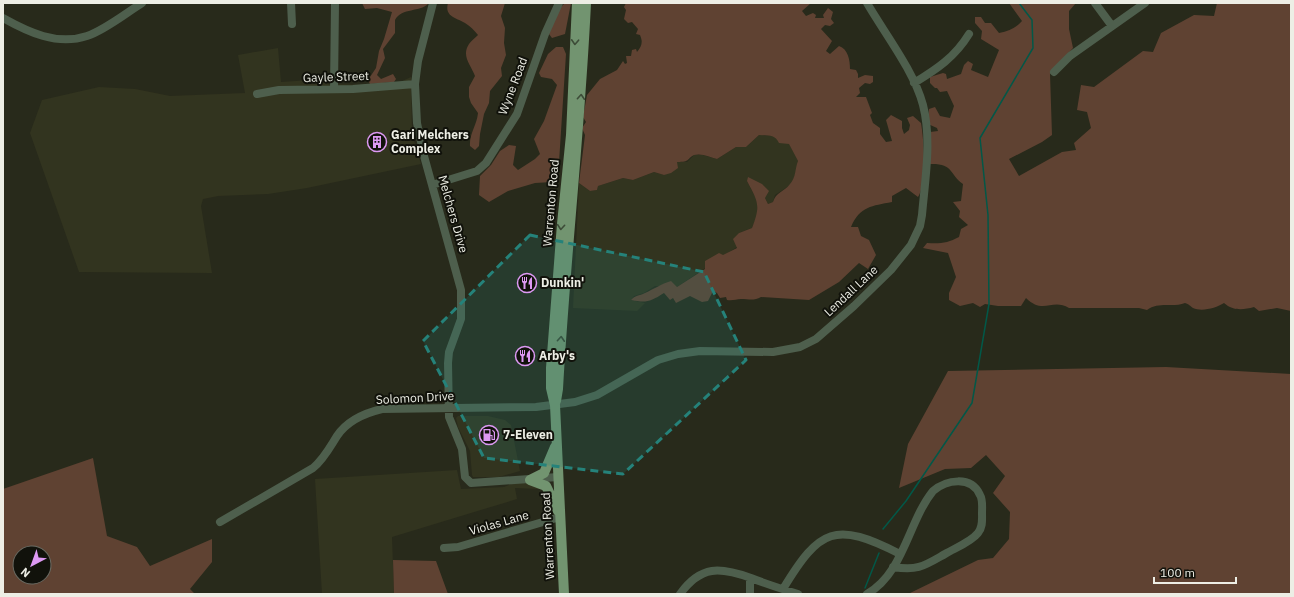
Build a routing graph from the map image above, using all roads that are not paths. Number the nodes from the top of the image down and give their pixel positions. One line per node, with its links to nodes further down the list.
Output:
1 (142, 3): 11 (street)
2 (291, 3): 12 (street)
3 (335, 3): 18 (street)
4 (433, 3): 17 (street, Melchers Drive)
5 (559, 3): 20 (street, Wyne Road)
6 (578, 3): 21 (main road, Warrenton Road, one-way to 21)
7 (586, 3): 21 (main road, Warrenton Road, one-way to 7)
8 (867, 3): 16 (street, Lendall Lane)
9 (1095, 3): 13 (street)
10 (1145, 3): 13 (street)
11 (3, 18)
12 (292, 24)
13 (1112, 26): 15 (street)
14 (969, 34): 16 (street)
15 (1054, 72)
16 (914, 83): 21 (street, Lendall Lane)
17 (415, 84): 18 (street, Gayle Street); 20 (street, Melchers Drive)
18 (334, 89): 19 (street, Gayle Street)
19 (257, 94)
20 (432, 185): 22 (street, Melchers Drive)
21 (555, 405): 22 (street, Solomon Drive); 23 (main road, Warrenton Road)
22 (449, 408): 25 (street, Melchers Drive); 27 (street, Solomon Drive)
23 (556, 443): 24 (main road, Warrenton Road); 25 (main road)
24 (558, 477): 25 (street); 26 (main road, Warrenton Road)
25 (530, 480): 26 (main road)
26 (560, 516): 28 (street, Violas Lane); 33 (main road, Warrenton Road)
27 (220, 522)
28 (444, 548)
29 (900, 554): 30 (street); 30 (street); 32 (street)
30 (894, 567): 37 (street)
31 (750, 578): 32 (street); 34 (street); 35 (street)
32 (783, 589): 36 (street)
33 (564, 594)
34 (680, 594)
35 (750, 594)
36 (798, 594)
37 (867, 594)

